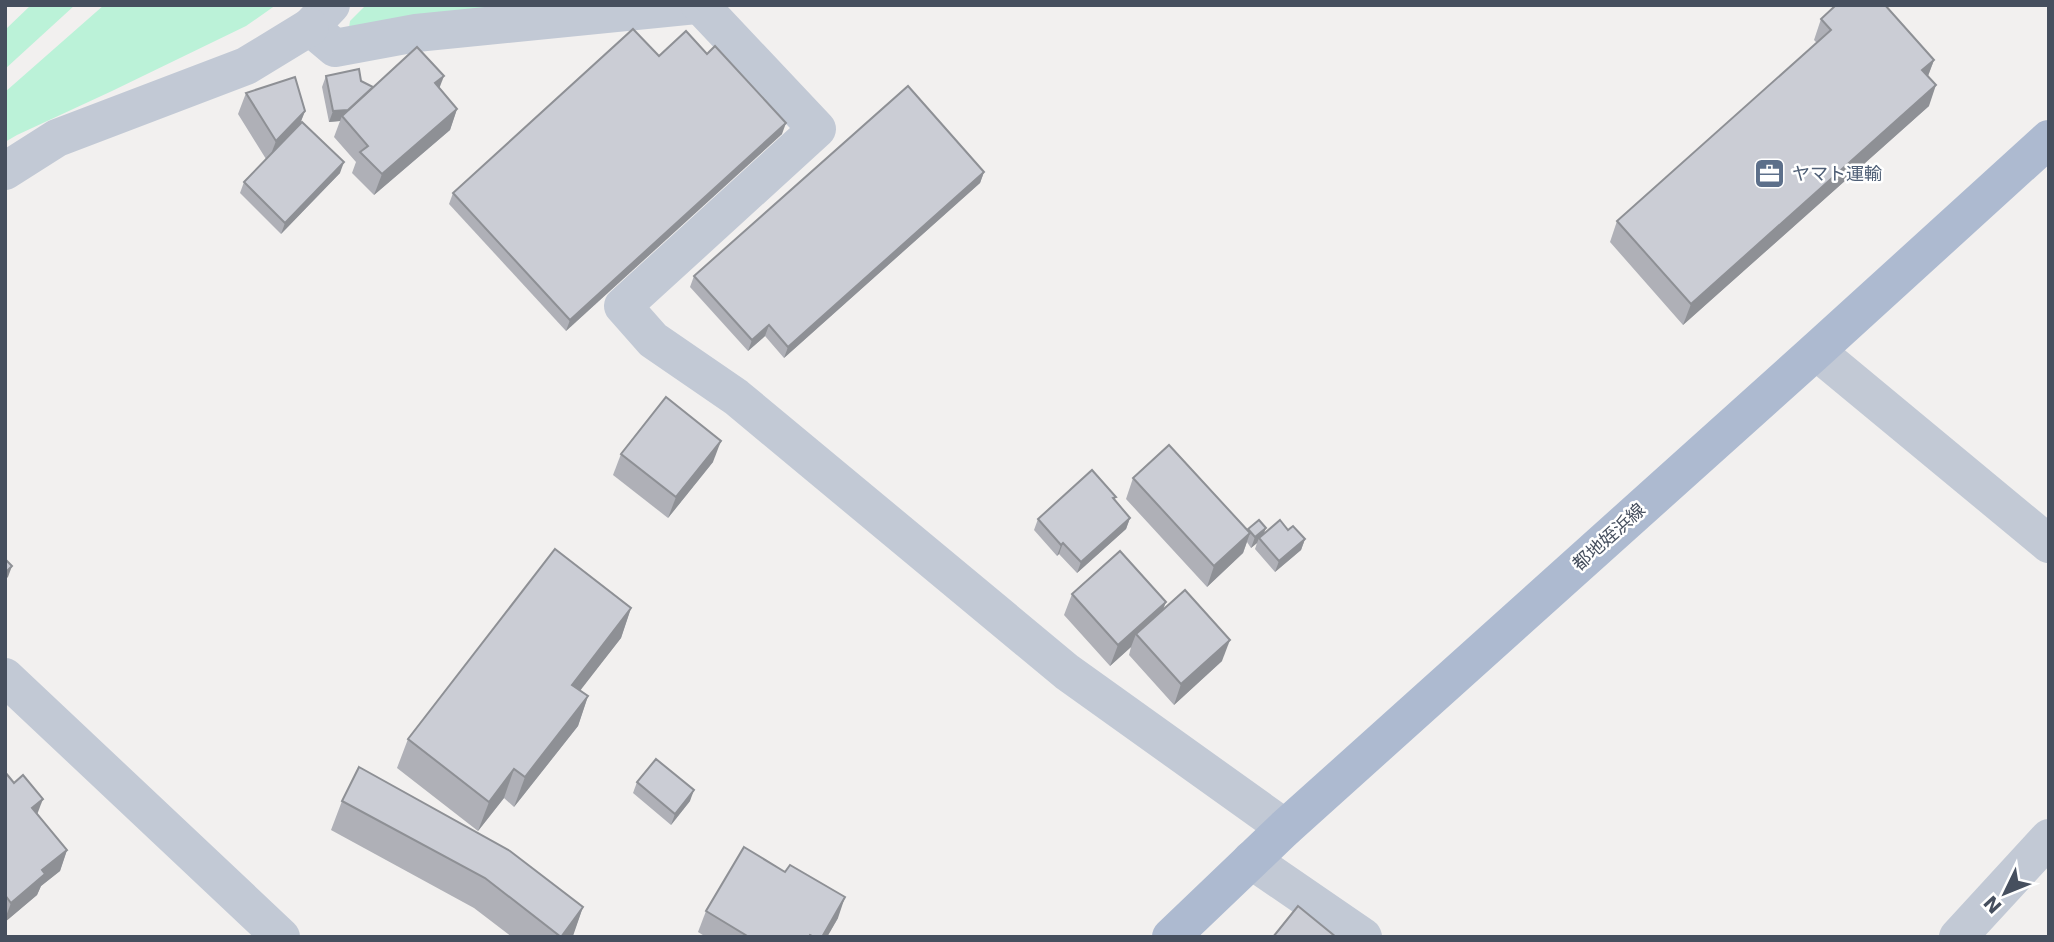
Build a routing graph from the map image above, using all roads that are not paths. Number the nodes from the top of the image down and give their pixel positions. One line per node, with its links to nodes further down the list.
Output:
1 (698, 5): 2 (street); 8 (street)
2 (321, 16): 4 (street)
3 (2049, 139): 5 (main road, 都地姪浜線)
4 (5, 171)
5 (1816, 351): 6 (street); 8 (main road, 都地姪浜線)
6 (2049, 544)
7 (5, 677): 11 (street)
8 (1285, 828): 10 (main road, 都地姪浜線)
9 (2049, 838): 14 (street)
10 (1251, 860): 12 (main road, 都地姪浜線); 13 (street)
11 (281, 937)
12 (1171, 937)
13 (1363, 937)
14 (1958, 937)

